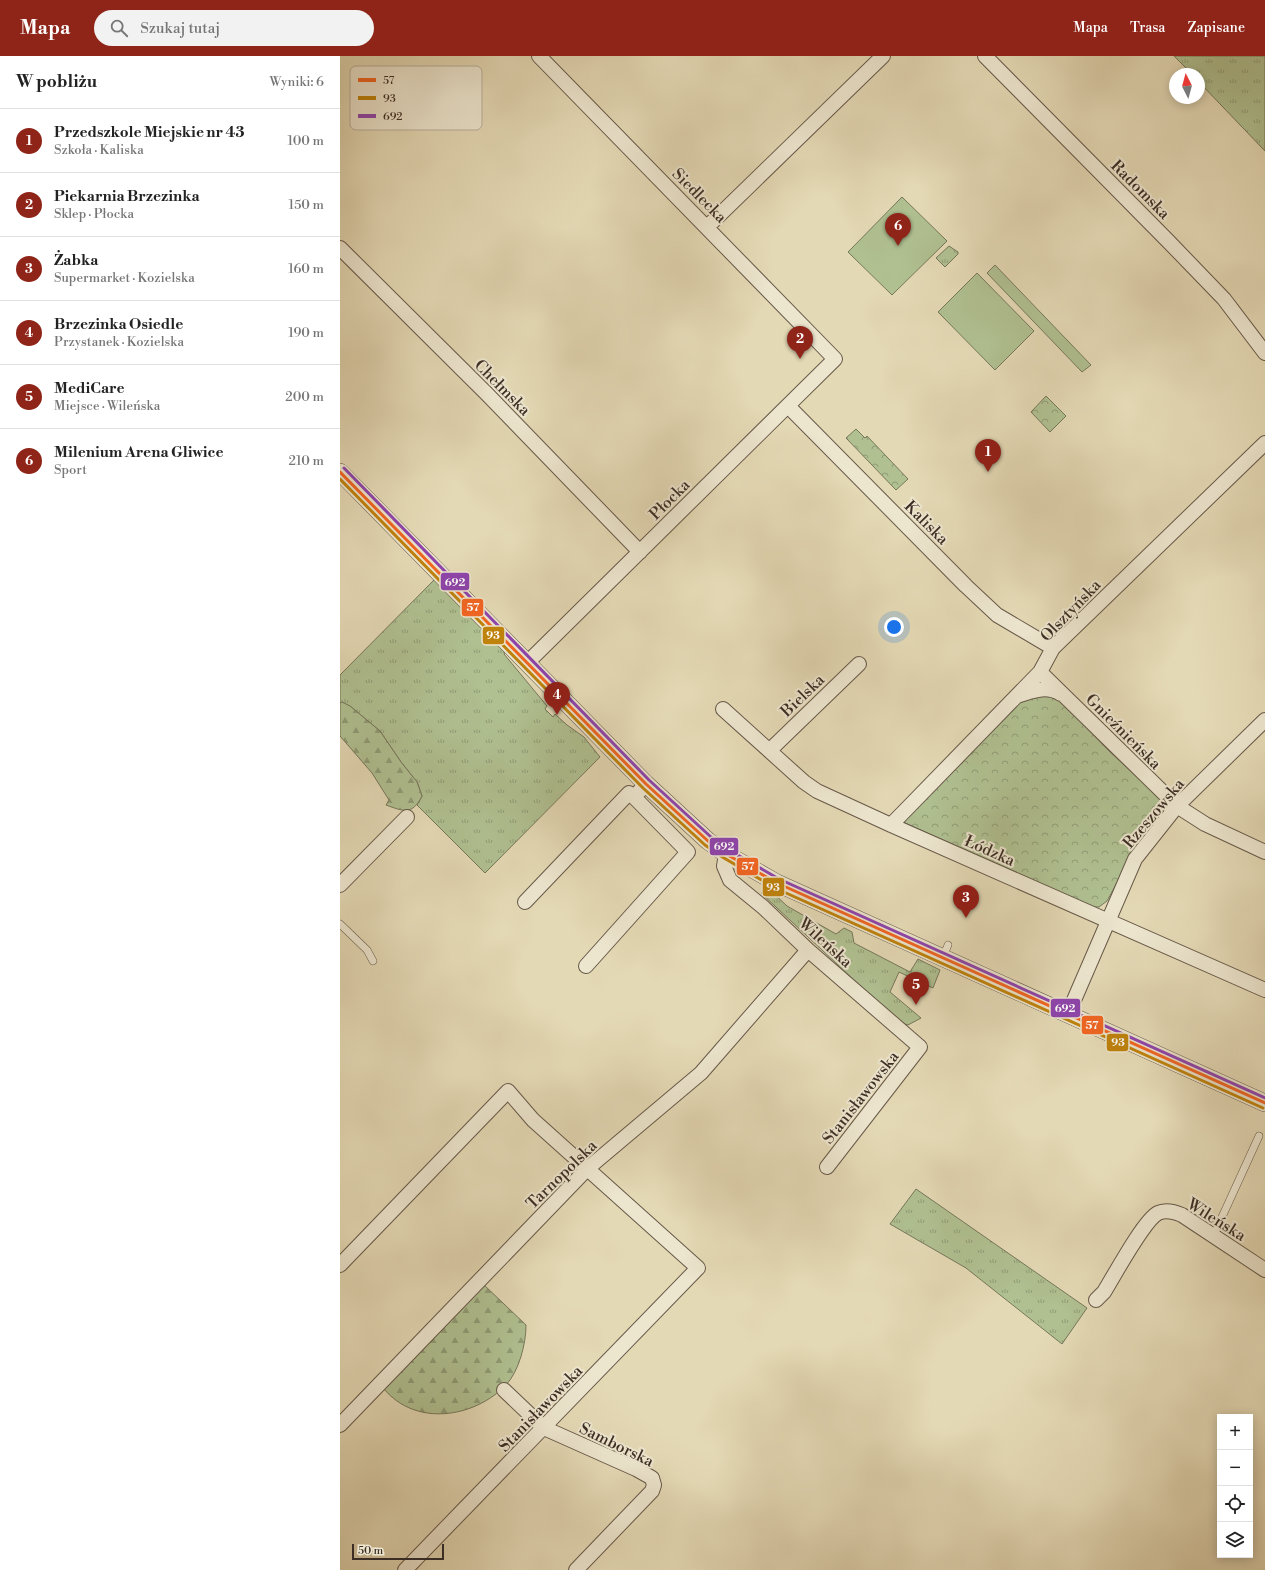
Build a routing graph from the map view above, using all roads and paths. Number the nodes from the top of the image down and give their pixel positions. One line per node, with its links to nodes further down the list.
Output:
1 (539, 56): 4 (street, Siedlecka)
2 (883, 56): 4 (street)
3 (985, 56): 6 (street, Radomska)
4 (707, 226): 7 (street, Siedlecka)
5 (340, 248): 11 (street, Chełmska)
6 (1265, 353)
7 (835, 359): 8 (street, Płocka)
8 (788, 406): 11 (street, Płocka); 12 (street, Kaliska)
9 (1265, 443): 12 (street, Olsztyńska)
10 (340, 472): 13 (street)
11 (640, 552): 13 (street, Płocka)
12 (1053, 648): 15 (street, Olsztyńska)
13 (527, 663): 21 (street)
14 (859, 664): 20 (street, Bielska)
15 (1040, 672): 16 (street, Gnieźnieńska); 17 (street, Olsztyńska)
16 (1062, 695): 17 (street, Gnieźnieńska); 23 (street, Gnieźnieńska)
17 (1017, 696): 25 (street, Olsztyńska)
18 (723, 709): 20 (street, Łódzka)
19 (1265, 720): 23 (street, Rzeszowska)
20 (770, 750): 25 (street, Łódzka)
21 (646, 784): 22 (street); 27 (street)
22 (634, 797): 29 (street); 34 (street)
23 (1176, 806): 26 (street, Gnieźnieńska); 30 (street, Rzeszowska)
24 (407, 817): 28 (street)
25 (891, 826): 30 (street, Łódzka)
26 (1265, 852)
27 (726, 854): 32 (street, Wileńska); 36 (street)
28 (340, 886)
29 (525, 902)
30 (1108, 920): 35 (street, Łódzka); 36 (street, Rzeszowska)
31 (340, 924): 33 (lane)
32 (808, 950): 37 (street, Wileńska); 41 (street, Tarnopolska)
33 (373, 961)
34 (586, 966)
35 (1265, 990)
36 (1068, 1014): 38 (street)
37 (920, 1047): 40 (street, Stanisławowska)
38 (1265, 1103)
39 (1259, 1136): 42 (lane)
40 (827, 1167)
41 (587, 1169): 43 (street); 47 (street, Tarnopolska); 48 (street, Stanisławowska)
42 (1214, 1236): 44 (street, Wileńska); 45 (street, Wileńska)
43 (340, 1265)
44 (1265, 1270)
45 (1096, 1300)
46 (504, 1390): 48 (street)
47 (340, 1425)
48 (544, 1428): 49 (street, Stanisławowska); 50 (street, Samborska)
49 (405, 1570)
50 (576, 1570)

